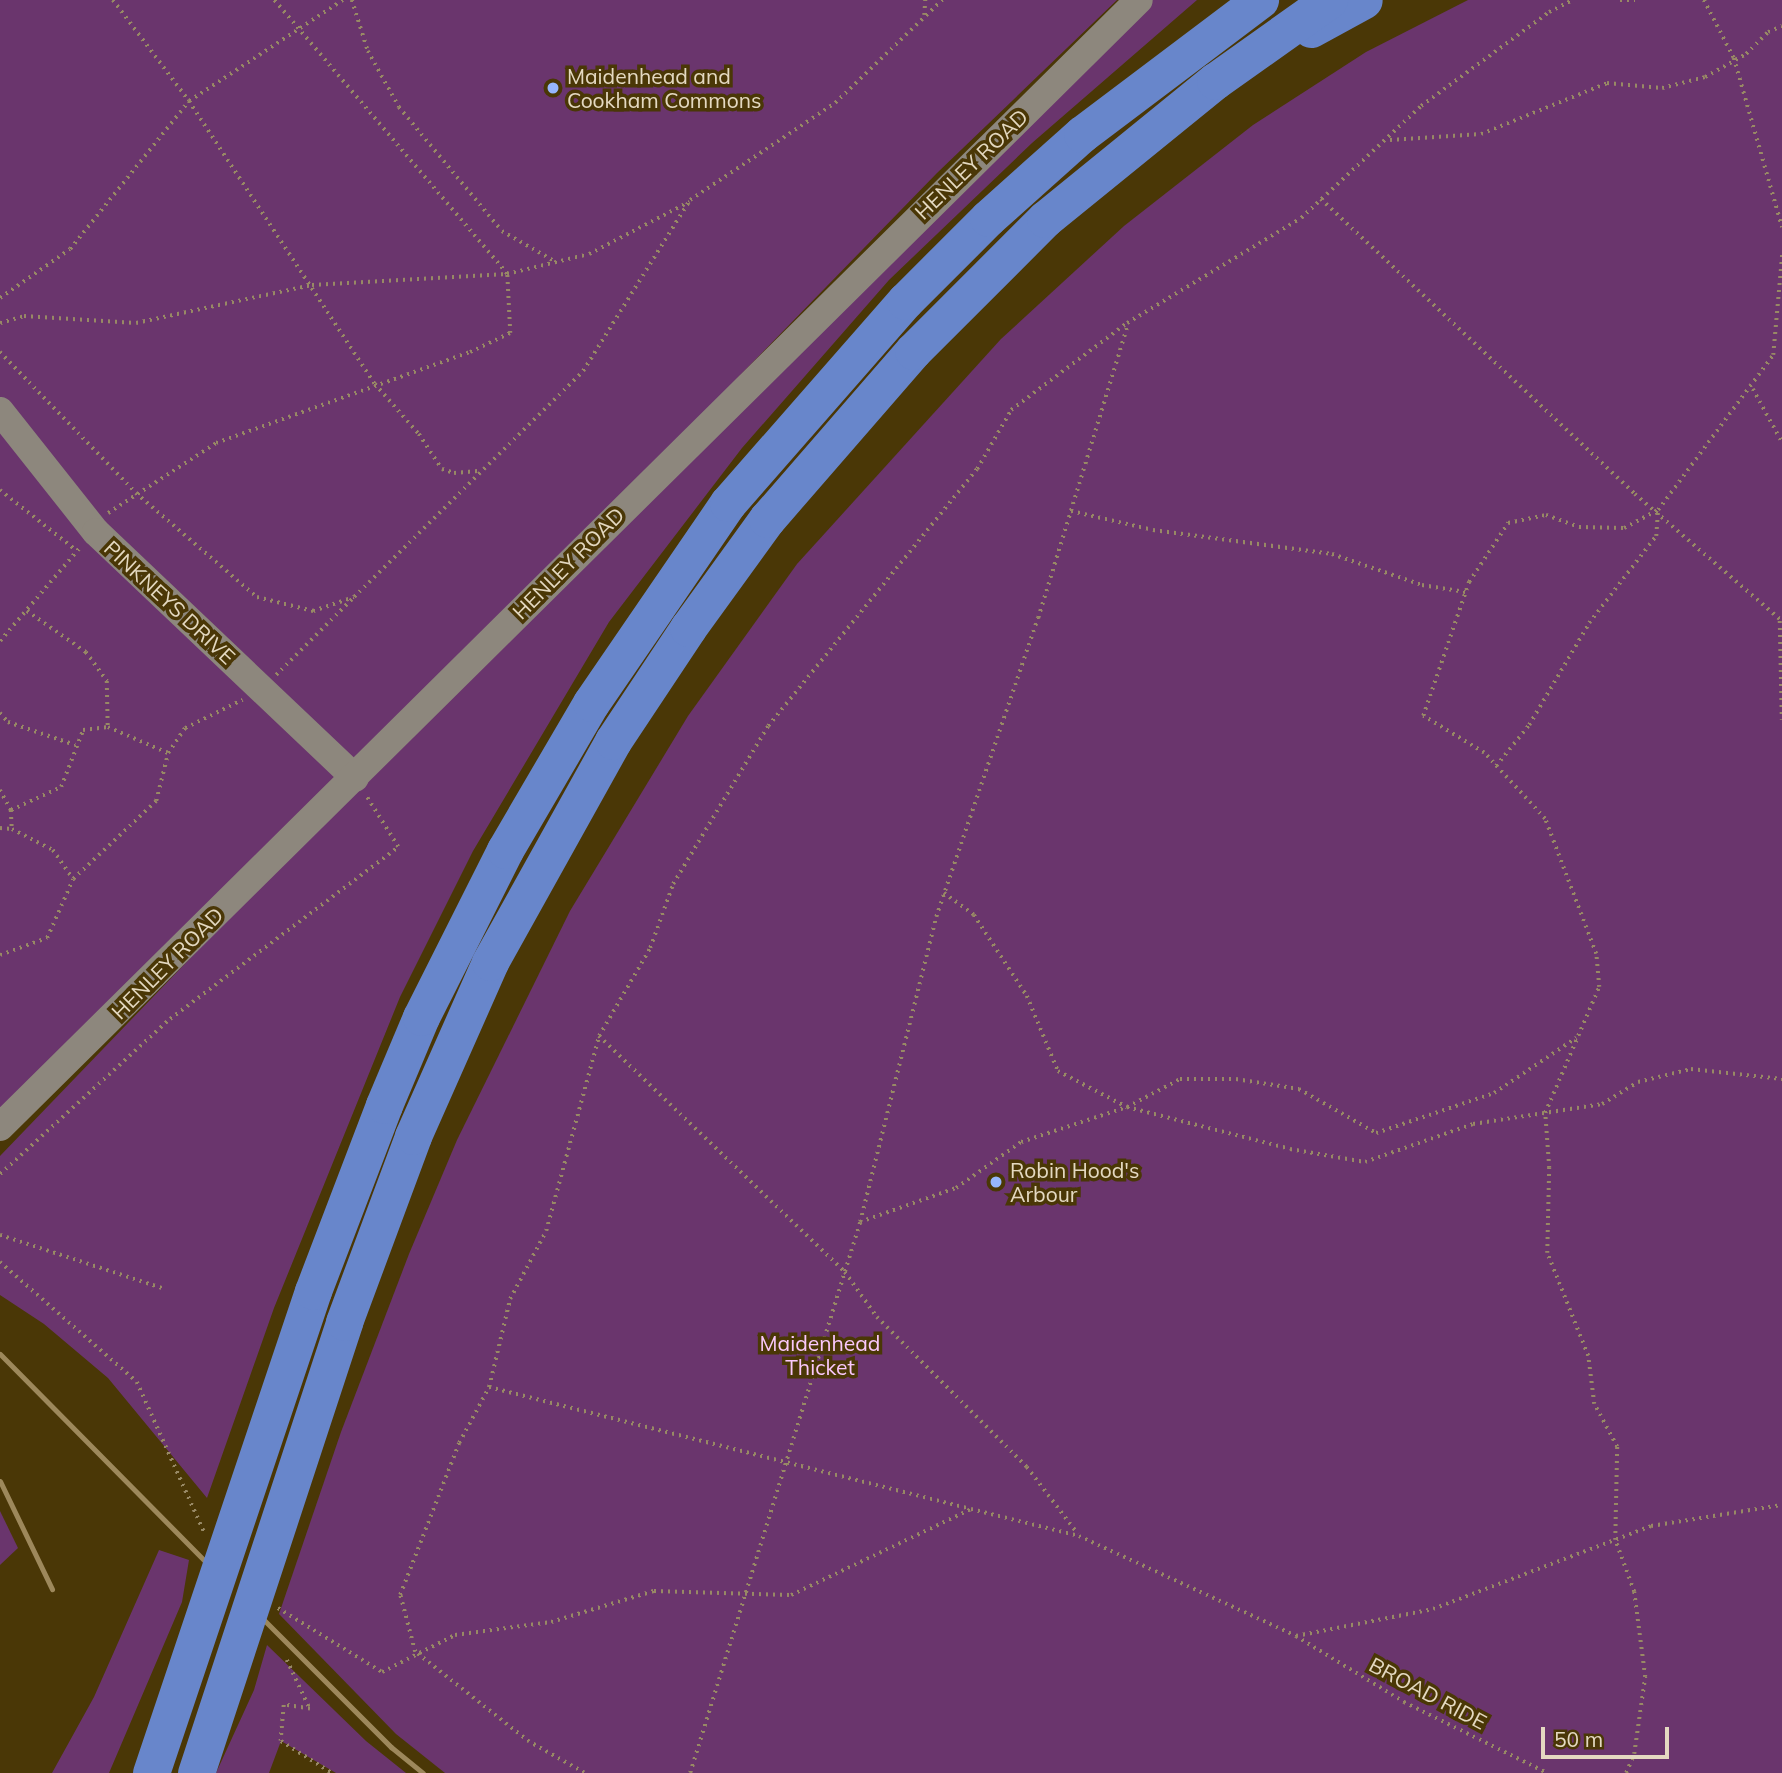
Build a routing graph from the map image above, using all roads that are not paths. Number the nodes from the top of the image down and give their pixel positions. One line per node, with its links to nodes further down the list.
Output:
1 (1139, 0): 7 (street, HENLEY ROAD)
2 (1329, 0): 5 (highway)
3 (1364, 0): 5 (highway)
4 (1253, 4): 14 (highway)
5 (1215, 81): 15 (highway)
6 (0, 411): 7 (street, PINKNEYS DRIVE)
7 (355, 778): 8 (street, HENLEY ROAD)
8 (0, 1127)
9 (0, 1354): 11 (lane)
10 (0, 1481): 12 (lane)
11 (222, 1578)
12 (52, 1589)
13 (242, 1597): 16 (lane)
14 (151, 1773)
15 (196, 1773)
16 (423, 1773)

